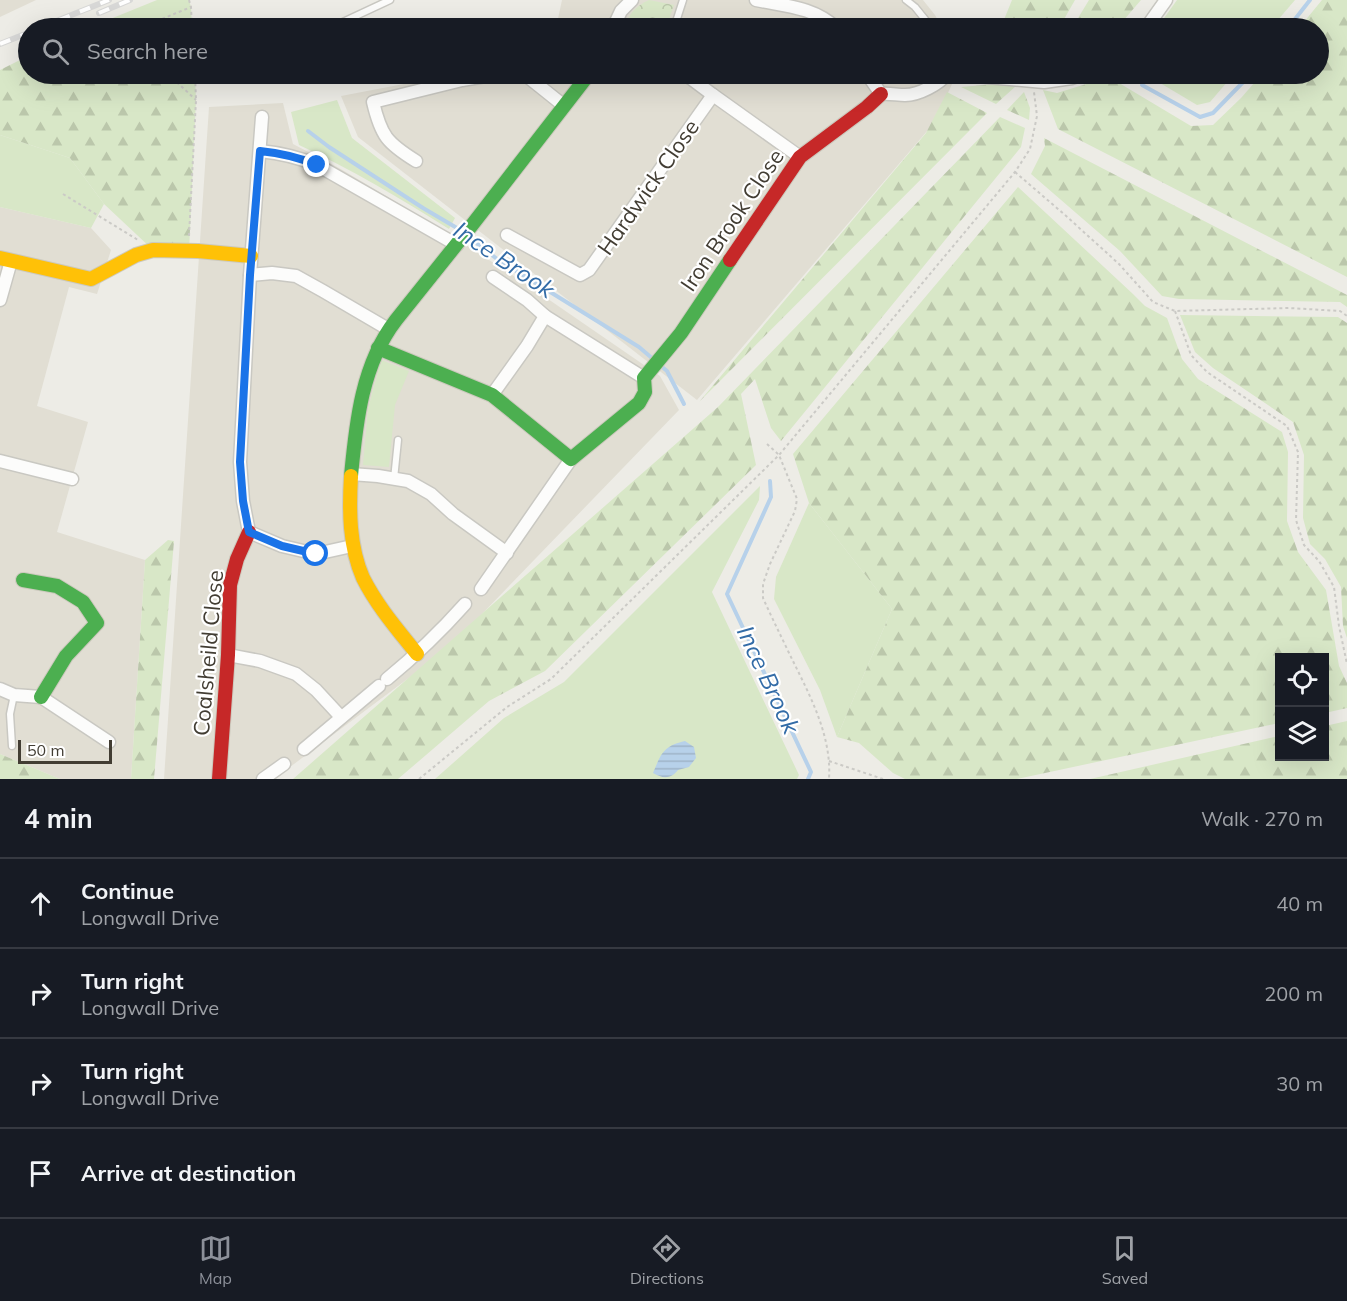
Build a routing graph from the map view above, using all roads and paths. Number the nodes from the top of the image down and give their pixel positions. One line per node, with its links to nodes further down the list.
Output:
1 (189, 0): 8 (path)
2 (390, 0): 11 (lane)
3 (632, 0): 12 (street)
4 (683, 0): 13 (lane)
5 (756, 0): 14 (street)
6 (906, 0): 15 (lane)
7 (1166, 0): 16 (street)
8 (191, 7): 9 (path); 10 (path)
9 (164, 18)
10 (192, 18)
11 (351, 18)
12 (618, 18)
13 (677, 18)
14 (825, 18)
15 (924, 18)
16 (1153, 18)
17 (179, 84): 28 (path)
18 (195, 84): 28 (path)
19 (446, 84): 33 (street)
20 (537, 84): 29 (street)
21 (581, 84): 29 (street)
22 (698, 84): 27 (street)
23 (874, 84): 26 (street)
24 (934, 84): 26 (street)
25 (1033, 84): 34 (path)
26 (881, 94): 32 (street, Iron Brook Close)
27 (713, 95): 32 (street); 36 (street, Hardwick Close)
28 (196, 100): 39 (path)
29 (564, 105): 37 (street)
30 (261, 117): 31 (street)
31 (260, 151): 37 (street); 40 (street)
32 (800, 157): 50 (street, Iron Brook Close)
33 (416, 161)
34 (1015, 172): 45 (path); 54 (path)
35 (63, 194): 38 (path)
36 (507, 235)
37 (459, 242): 48 (street)
38 (153, 250): 39 (street); 41 (street)
39 (194, 251): 40 (street)
40 (251, 256): 42 (street)
41 (5, 259): 44 (street)
42 (250, 275): 48 (street); 60 (street)
43 (493, 277): 46 (street)
44 (0, 300)
45 (1175, 311): 47 (path); 68 (path)
46 (545, 316): 50 (street); 51 (street)
47 (1347, 316)
48 (388, 329): 49 (street)
49 (378, 348): 51 (street); 57 (street)
50 (646, 376): 55 (street)
51 (492, 395): 55 (street)
52 (398, 440): 58 (lane)
53 (767, 444): 54 (path)
54 (779, 455): 76 (path); 80 (path)
55 (571, 459): 62 (street)
56 (0, 461): 59 (street)
57 (351, 474): 58 (street); 61 (street)
58 (394, 479): 62 (street)
59 (72, 480)
60 (249, 532): 61 (street); 67 (street, Coalsheild Close)
61 (352, 546): 66 (street)
62 (507, 553): 64 (street)
63 (23, 580): 71 (street)
64 (481, 589)
65 (465, 604): 66 (street)
66 (417, 654): 72 (street)
67 (228, 655): 72 (street); 78 (street, Coalsheild Close)
68 (1347, 664)
69 (0, 688): 70 (street)
70 (14, 695): 71 (street); 74 (lane)
71 (42, 697): 73 (street)
72 (341, 717): 75 (street)
73 (109, 742)
74 (12, 746)
75 (304, 749)
76 (829, 761): 81 (path); 82 (path)
77 (284, 764): 79 (street)
78 (219, 779)
79 (263, 779)
80 (419, 779)
81 (829, 779)
82 (883, 779)

